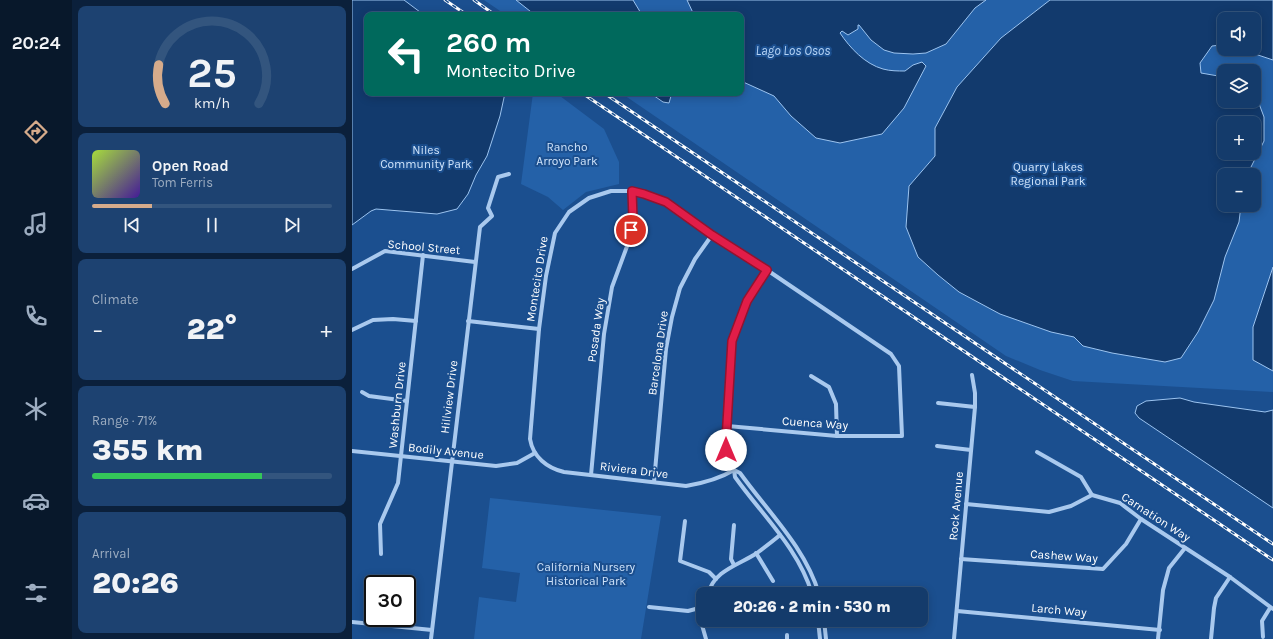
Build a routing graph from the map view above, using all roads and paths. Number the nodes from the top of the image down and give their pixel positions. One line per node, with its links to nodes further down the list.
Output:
1 (509, 174): 5 (street, Hillview Drive)
2 (632, 191): 3 (street, Montecito Drive); 10 (street, Montecito Drive); 29 (street, Posada Way)
3 (712, 235): 7 (street, Montecito Drive); 30 (street, Barcelona Drive)
4 (423, 255): 5 (street, School Street); 6 (street, School Street); 8 (street, Washburn Drive)
5 (475, 262): 9 (street, Hillview Drive)
6 (352, 269)
7 (767, 270): 18 (street); 20 (street, Montecito Drive)
8 (416, 321): 11 (street); 15 (street, Washburn Drive)
9 (468, 321): 10 (street); 27 (street, Hillview Drive)
10 (540, 329): 25 (street, Montecito Drive)
11 (352, 330)
12 (972, 375): 17 (street, Rock Avenue)
13 (811, 376): 19 (street)
14 (362, 392): 15 (street)
15 (407, 400): 26 (street, Washburn Drive)
16 (938, 403): 17 (street)
17 (975, 407): 22 (street, Rock Avenue)
18 (727, 426): 19 (street, Cuenca Way); 28 (street)
19 (837, 436): 20 (street, Cuenca Way)
20 (902, 436)
21 (937, 446): 22 (street)
22 (971, 450): 32 (street, Rock Avenue)
23 (352, 451): 26 (street, Bodily Avenue)
24 (1037, 452): 31 (street)
25 (534, 453): 27 (street, Bodily Avenue); 29 (street, Riviera Drive)
26 (401, 456): 27 (street, Bodily Avenue); 39 (street, Washburn Drive)
27 (452, 461): 56 (street, Hillview Drive)
28 (734, 470): 30 (street, Riviera Drive); 36 (street); 47 (street)
29 (591, 475): 30 (street, Riviera Drive)
30 (654, 482)
31 (1092, 496): 32 (street); 33 (street, Carnation Way)
32 (966, 504): 40 (street, Rock Avenue)
33 (1141, 519): 37 (street, Carnation Way); 40 (street, Cashew Way)
34 (685, 521): 43 (street)
35 (734, 525): 41 (street)
36 (780, 535): 38 (street); 46 (street)
37 (1185, 548): 42 (street, Carnation Way); 57 (street)
38 (756, 553): 41 (street); 44 (street)
39 (380, 554)
40 (961, 559): 51 (street, Rock Avenue)
41 (734, 565): 43 (street)
42 (1230, 577): 49 (street, Carnation Way); 65 (street)
43 (716, 579): 45 (street)
44 (773, 581)
45 (712, 587)
46 (809, 587)
47 (816, 587)
48 (649, 607): 50 (street)
49 (1272, 608): 58 (street)
50 (696, 609)
51 (957, 611): 57 (street, Larch Way); 63 (street, Rock Avenue)
52 (352, 622): 56 (street)
53 (703, 627): 60 (street)
54 (819, 627): 61 (street)
55 (825, 627): 62 (street)
56 (432, 630): 59 (street, Hillview Drive)
57 (1160, 630): 64 (street)
58 (1263, 637)
59 (431, 639)
60 (706, 639)
61 (820, 639)
62 (826, 639)
63 (954, 639)
64 (1158, 639)
65 (1211, 639)

